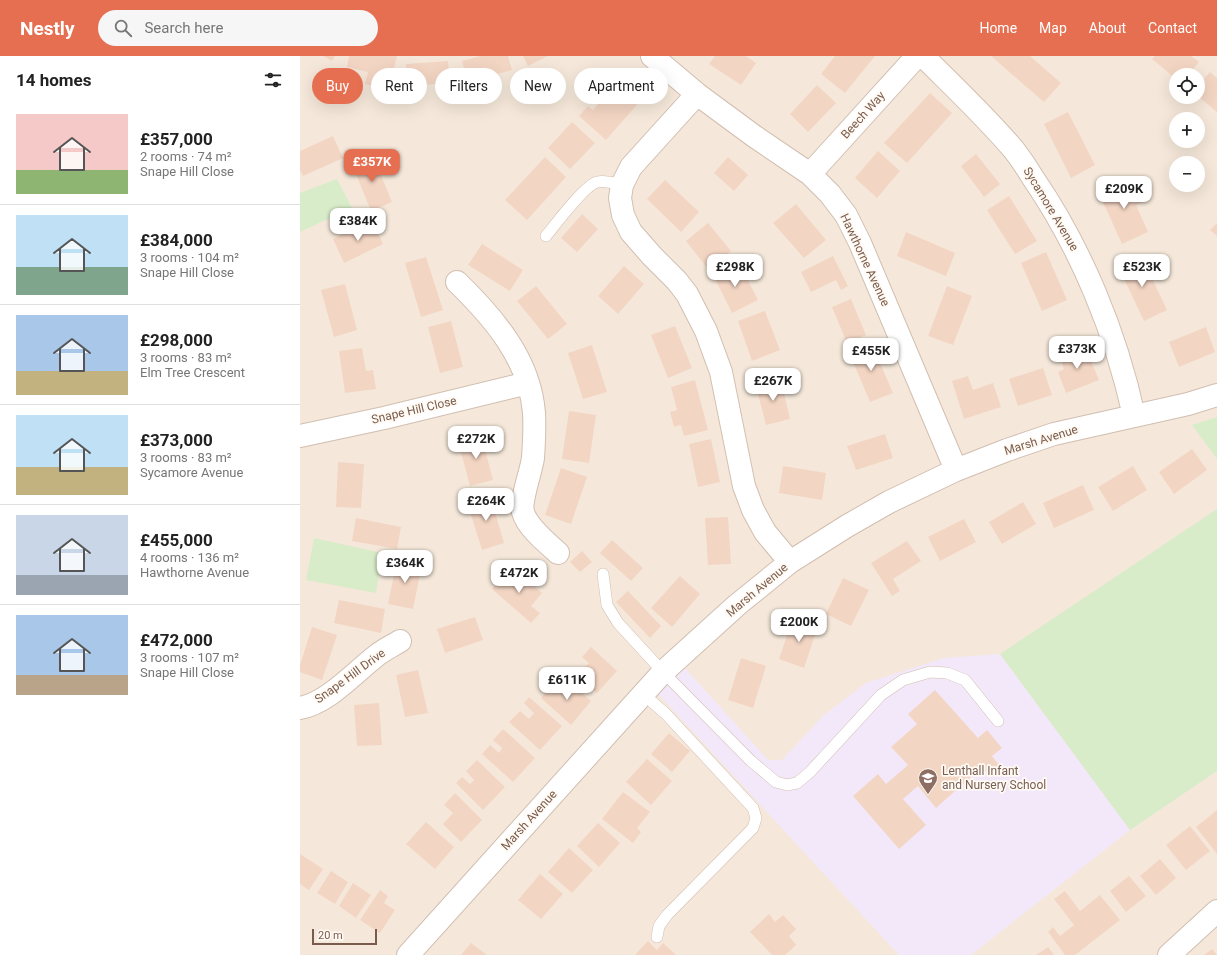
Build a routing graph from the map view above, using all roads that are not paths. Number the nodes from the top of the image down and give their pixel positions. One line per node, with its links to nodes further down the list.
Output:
1 (652, 56): 4 (street, Hawthorne Avenue)
2 (917, 56): 5 (street, Beech Way)
3 (923, 56): 11 (street, Sycamore Avenue)
4 (697, 94): 5 (street, Hawthorne Avenue); 6 (street)
5 (810, 174): 13 (street, Hawthorne Avenue)
6 (622, 185): 7 (lane); 15 (street)
7 (546, 236)
8 (457, 282): 9 (street)
9 (528, 383): 12 (street, Snape Hill Close); 14 (street)
10 (1217, 395): 11 (street, Marsh Avenue)
11 (1134, 416): 13 (street, Marsh Avenue)
12 (300, 436)
13 (956, 470): 15 (street, Marsh Avenue)
14 (558, 553)
15 (790, 562): 18 (street, Marsh Avenue)
16 (603, 574): 18 (lane)
17 (400, 642): 20 (street, Snape Hill Drive)
18 (663, 672): 19 (street, Marsh Avenue); 21 (lane)
19 (643, 694): 23 (lane); 24 (street, Marsh Avenue)
20 (300, 708)
21 (998, 721)
22 (1217, 911): 25 (street)
23 (657, 937)
24 (408, 955)
25 (1169, 955)

